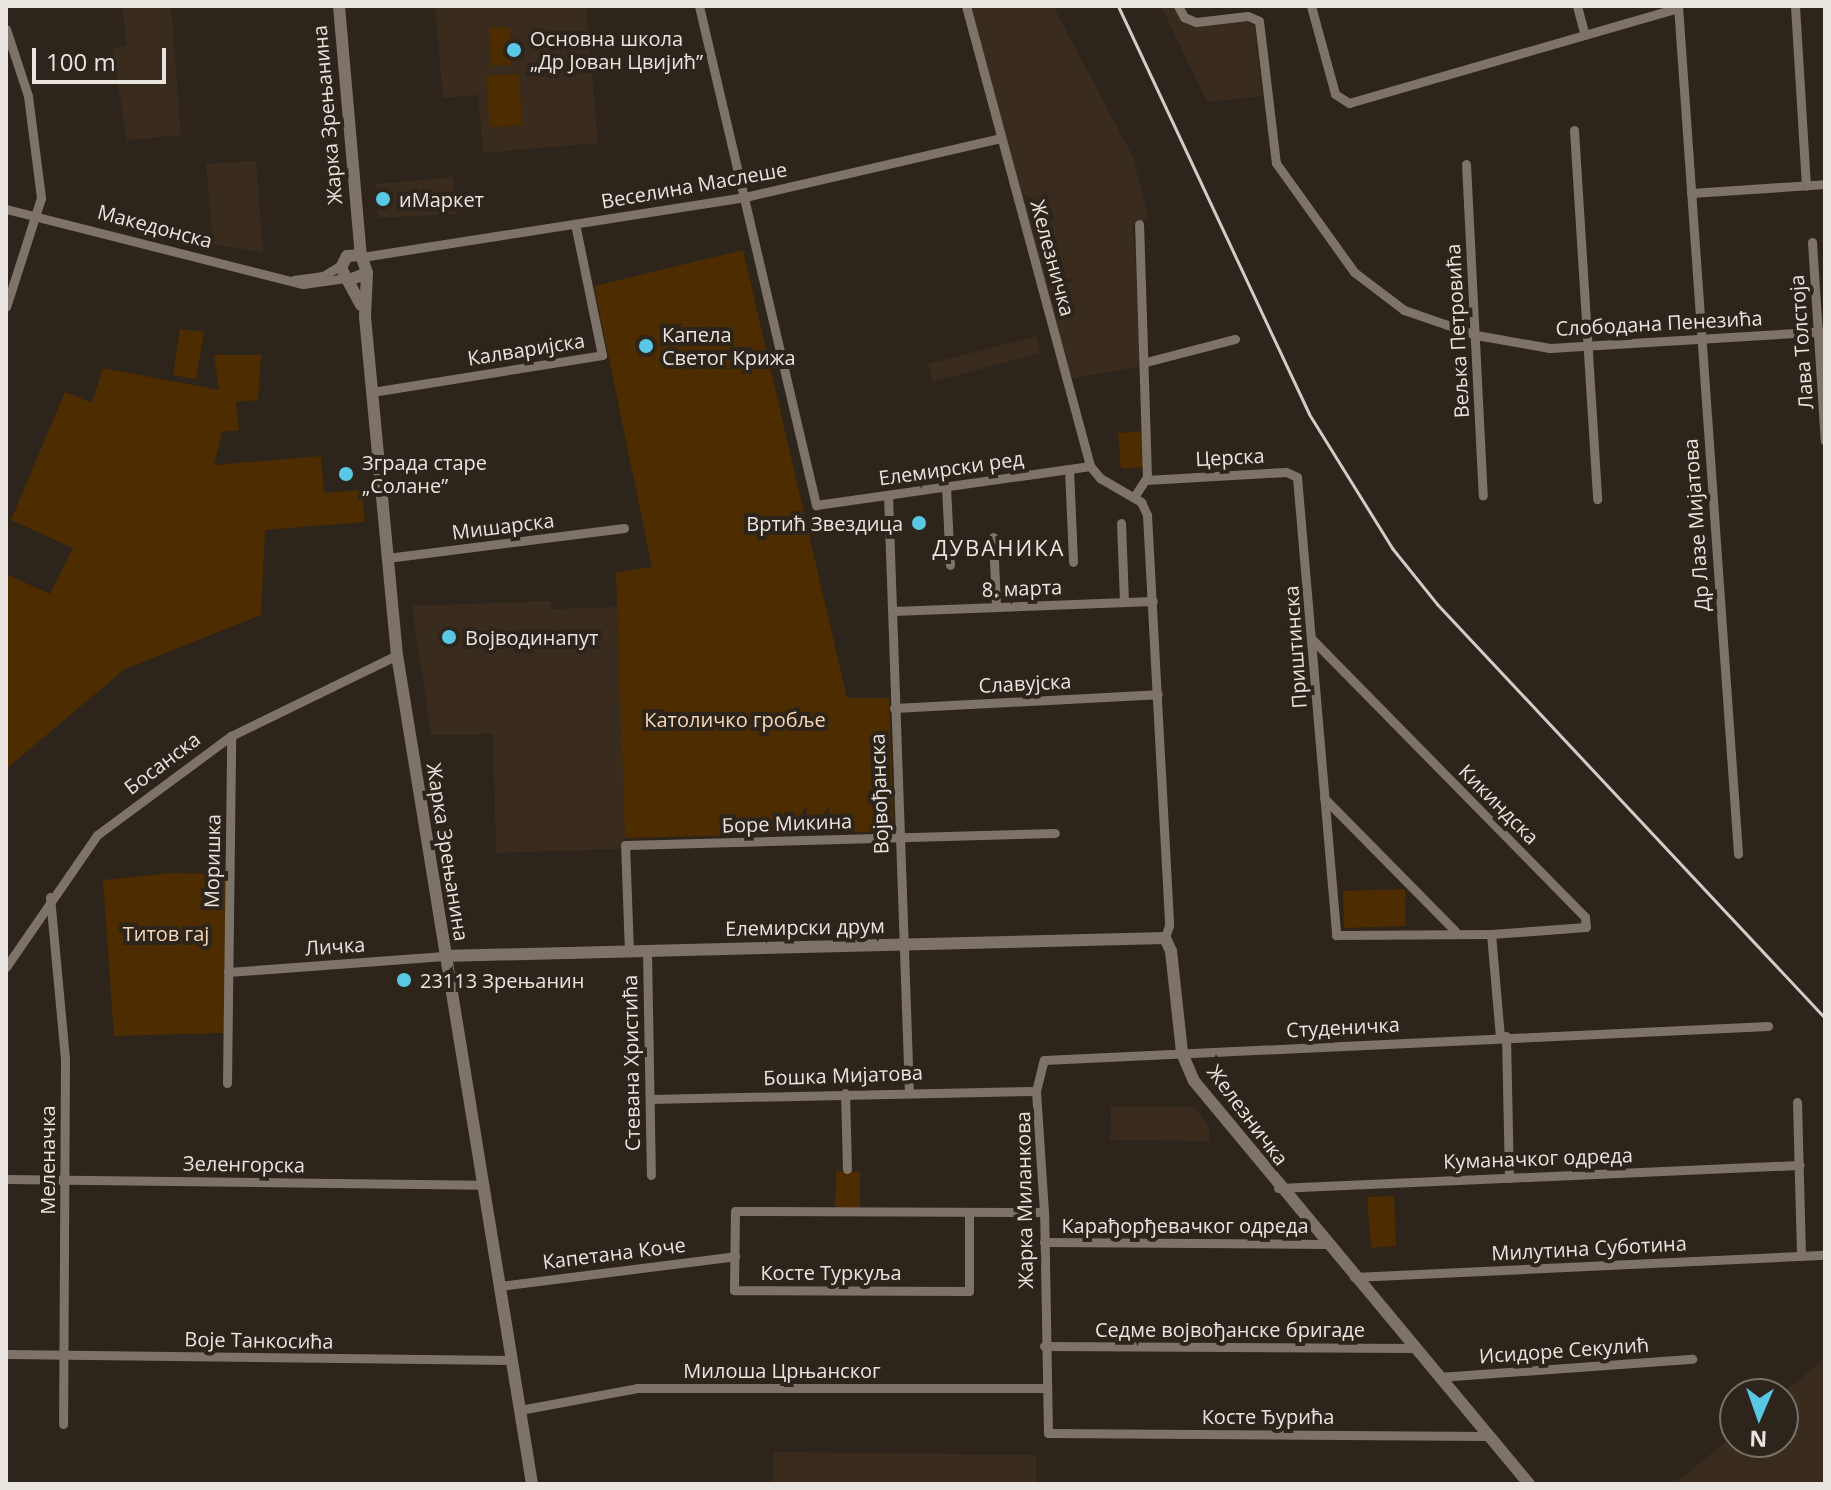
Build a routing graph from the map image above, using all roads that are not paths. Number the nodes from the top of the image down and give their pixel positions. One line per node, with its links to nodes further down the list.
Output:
1 (339, 6): 20 (main road, Жарка Зрењанина)
2 (699, 6): 17 (street)
3 (966, 6): 12 (street, Железничка)
4 (1178, 6): 31 (street, Слободана Пенезића)
5 (1311, 6): 10 (street)
6 (1577, 6): 10 (street)
7 (1795, 6): 15 (street)
8 (1678, 7): 10 (street); 16 (street, Др Лазе Мијатова)
9 (6, 29): 19 (street)
10 (1585, 35)
11 (1574, 130): 34 (street)
12 (1000, 138): 17 (street, Веселина Маслеше); 38 (street, Железничка)
13 (1466, 164): 31 (street, Вељка Петровића)
14 (1825, 184): 15 (street)
15 (1806, 186): 16 (street)
16 (1691, 193): 32 (street, Др Лазе Мијатова)
17 (745, 197): 21 (street, Веселина Маслеше); 43 (street, Елемирски ред)
18 (6, 209): 19 (street, Македонска)
19 (39, 214): 27 (street, Македонска); 28 (street)
20 (355, 221): 24 (main road, Жарка Зрењанина); 25 (main road, Жарка Зрењанина)
21 (575, 224): 25 (street, Веселина Маслеше); 36 (street, Калваријска)
22 (1139, 224): 35 (street)
23 (1812, 242): 30 (street, Лава Толстоја)
24 (343, 262): 25 (main road); 26 (main road, Жарка Зрењанина); 27 (street, Македонска)
25 (364, 263): 26 (main road); 29 (main road, Жарка Зрењанина)
26 (347, 279): 27 (street, Македонска); 29 (main road, Жарка Зрењанина)
27 (294, 280)
28 (6, 307)
29 (365, 317): 36 (main road, Жарка Зрењанина)
30 (1822, 331): 32 (street, Слободана Пенезића); 37 (street, Лава Толстоја)
31 (1476, 335): 34 (street, Слободана Пенезића); 44 (street, Вељка Петровића)
32 (1700, 338): 34 (street, Слободана Пенезића); 65 (street, Др Лазе Мијатова)
33 (1235, 339): 35 (street)
34 (1587, 347): 46 (street)
35 (1146, 362): 40 (street)
36 (372, 392): 50 (main road, Жарка Зрењанина)
37 (1825, 441)
38 (1090, 466): 39 (street, Елемирски ред); 45 (street)
39 (1069, 469): 41 (street, Елемирски ред); 51 (street)
40 (1146, 480): 42 (street, Церска); 45 (street)
41 (946, 487): 43 (street, Елемирски ред); 52 (street)
42 (1301, 493): 57 (street, Приштинска)
43 (888, 495): 56 (street, Војвођанска)
44 (1483, 496)
45 (1134, 497): 53 (street, Железничка)
46 (1597, 499)
47 (1121, 523): 54 (street)
48 (624, 528): 50 (street, Мишарска)
49 (993, 537): 55 (street)
50 (387, 558): 58 (main road, Жарка Зрењанина)
51 (1073, 562)
52 (950, 565)
53 (1153, 601): 54 (street, 8. марта); 59 (street, Железничка)
54 (1124, 602): 55 (street, 8. марта)
55 (996, 607): 56 (street, 8. марта)
56 (893, 611): 60 (street, Војвођанска)
57 (1313, 640): 62 (street, Приштинска); 68 (street, Кикиндска)
58 (397, 655): 61 (street, Босанска); 73 (main road, Жарка Зрењанина)
59 (1158, 694): 60 (street, Славујска); 69 (street, Железничка)
60 (894, 708): 64 (street, Војвођанска)
61 (231, 736): 66 (street, Босанска); 75 (street, Моришка)
62 (1324, 798): 67 (street); 67 (street, Приштинска)
63 (1055, 833): 64 (street, Боре Микина)
64 (899, 837): 70 (street, Војвођанска); 72 (street, Боре Микина)
65 (1738, 854)
66 (50, 897): 74 (street, Босанска); 90 (street, Меленачка)
67 (1455, 931): 68 (street, Приштинска)
68 (1491, 934): 77 (street)
69 (1165, 938): 70 (main road, Елемирски друм); 78 (main road, Железничка)
70 (903, 945): 71 (main road, Елемирски друм); 81 (street, Војвођанска)
71 (647, 951): 72 (main road, Елемирски друм); 83 (street, Стевана Христића)
72 (629, 952): 73 (main road, Елемирски друм)
73 (444, 956): 75 (street, Личка); 91 (main road, Жарка Зрењанина)
74 (6, 967)
75 (228, 972): 79 (street, Моришка)
76 (1768, 1026): 77 (street, Студеничка)
77 (1503, 1036): 78 (street, Студеничка); 88 (street)
78 (1182, 1053): 80 (street, Жарка Миланкова); 92 (main road, Железничка)
79 (227, 1083)
80 (1036, 1091): 81 (street, Бошка Мијатова); 94 (street, Жарка Миланкова)
81 (909, 1092): 82 (street, Бошка Мијатова)
82 (845, 1093): 83 (street, Бошка Мијатова); 86 (street)
83 (650, 1099): 87 (street, Стевана Христића)
84 (1797, 1102): 85 (street)
85 (1799, 1165): 88 (street, Куманачког одреда); 99 (street)
86 (847, 1169)
87 (651, 1175)
88 (1509, 1178): 92 (street, Куманачког одреда)
89 (6, 1179): 90 (street, Зеленгорска)
90 (66, 1180): 91 (street, Зеленгорска); 105 (street, Меленачка)
91 (481, 1185): 101 (main road, Жарка Зрењанина)
92 (1278, 1188): 96 (main road, Железничка)
93 (969, 1212): 94 (street, Косте Туркуља); 98 (street, Косте Туркуља); 98 (street, Косте Туркуља)
94 (1044, 1212): 95 (street, Жарка Миланкова)
95 (1044, 1242): 96 (street, Карађорђевачког одреда); 102 (street, Жарка Миланкова)
96 (1326, 1244): 100 (main road, Железничка)
97 (1825, 1255): 99 (street, Милутина Суботина)
98 (735, 1256): 101 (street, Капетана Коче)
99 (1801, 1256): 100 (street, Милутина Суботина)
100 (1354, 1277): 103 (main road, Железничка)
101 (499, 1286): 107 (main road, Жарка Зрењанина)
102 (1044, 1346): 103 (street, Седме војвођанске бригаде); 109 (street, Жарка Миланкова)
103 (1415, 1348): 108 (main road, Железничка)
104 (6, 1354): 105 (street, Воје Танкосића)
105 (64, 1355): 107 (street, Воје Танкосића); 111 (street, Меленачка)
106 (1692, 1359): 108 (street, Исидоре Секулић)
107 (511, 1360): 110 (main road, Жарка Зрењанина)
108 (1439, 1377): 113 (main road, Железничка)
109 (1047, 1388): 110 (street, Милоша Црњанског); 112 (street, Жарка Миланкова)
110 (520, 1410): 114 (main road, Жарка Зрењанина)
111 (63, 1424)
112 (1048, 1433): 113 (street, Косте Ђурића)
113 (1489, 1436): 115 (main road, Железничка)
114 (532, 1484)
115 (1529, 1484)

